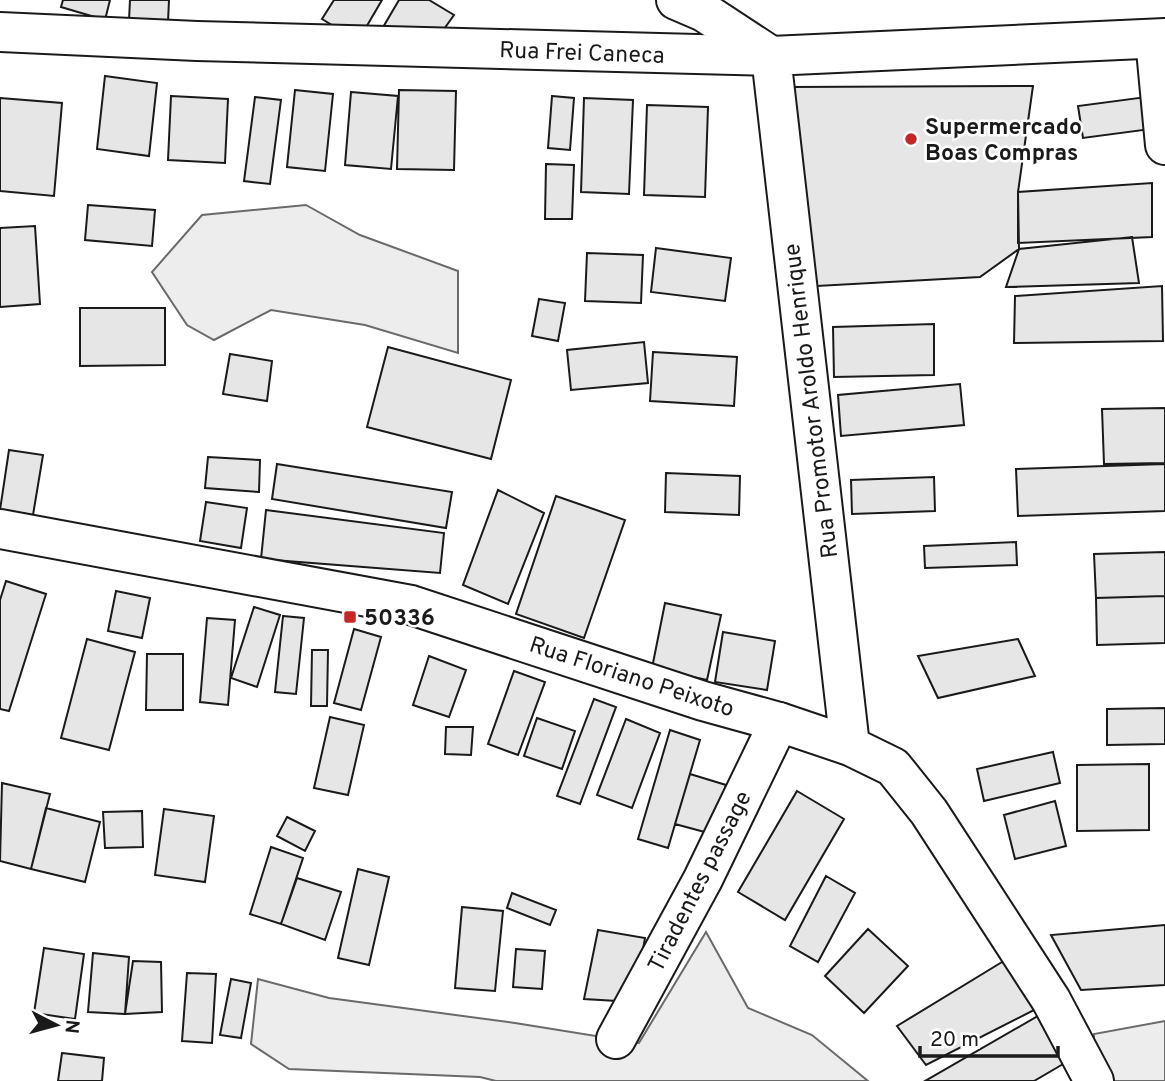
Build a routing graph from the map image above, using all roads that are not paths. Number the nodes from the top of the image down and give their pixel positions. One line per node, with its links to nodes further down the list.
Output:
1 (694, 4): 4 (street); 5 (street)
2 (0, 32): 4 (street, Rua Frei Caneca)
3 (1160, 38): 5 (street, Rua Frei Caneca); 6 (street)
4 (711, 55): 5 (street, Rua Frei Caneca)
5 (771, 56): 9 (street, Rua Promotor Aroldo Henrique)
6 (1165, 145)
7 (0, 529): 8 (street, Rua Floriano Peixoto)
8 (779, 722): 9 (street, Rua Floriano Peixoto); 10 (street, Tiradentes passage)
9 (850, 746): 11 (street, Rua Floriano Peixoto)
10 (617, 1040)
11 (1094, 1081)

